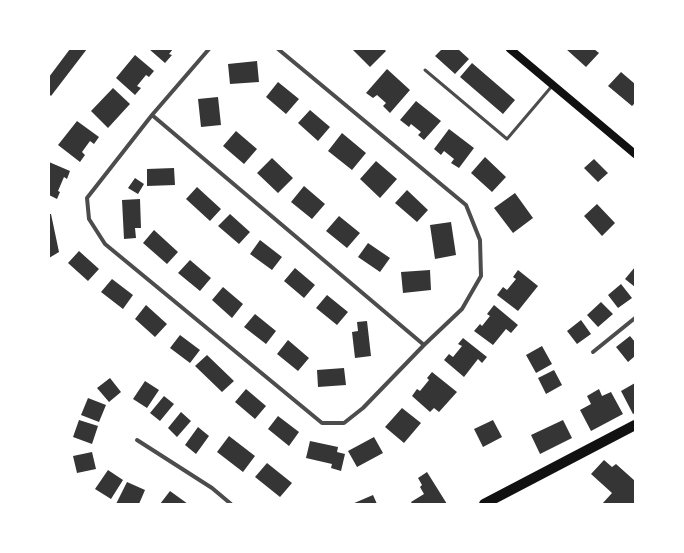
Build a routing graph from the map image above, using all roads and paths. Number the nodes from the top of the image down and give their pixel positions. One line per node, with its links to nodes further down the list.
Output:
1 (208, 49): 6 (street)
2 (278, 49): 9 (street)
3 (510, 49): 5 (main road)
4 (425, 70): 5 (lane)
5 (553, 85): 7 (main road)
6 (152, 115): 9 (street); 9 (street)
7 (635, 154)
8 (635, 318): 10 (street)
9 (424, 346)
10 (593, 352)
11 (635, 425): 14 (main road)
12 (137, 440): 13 (street)
13 (231, 504)
14 (484, 504)

